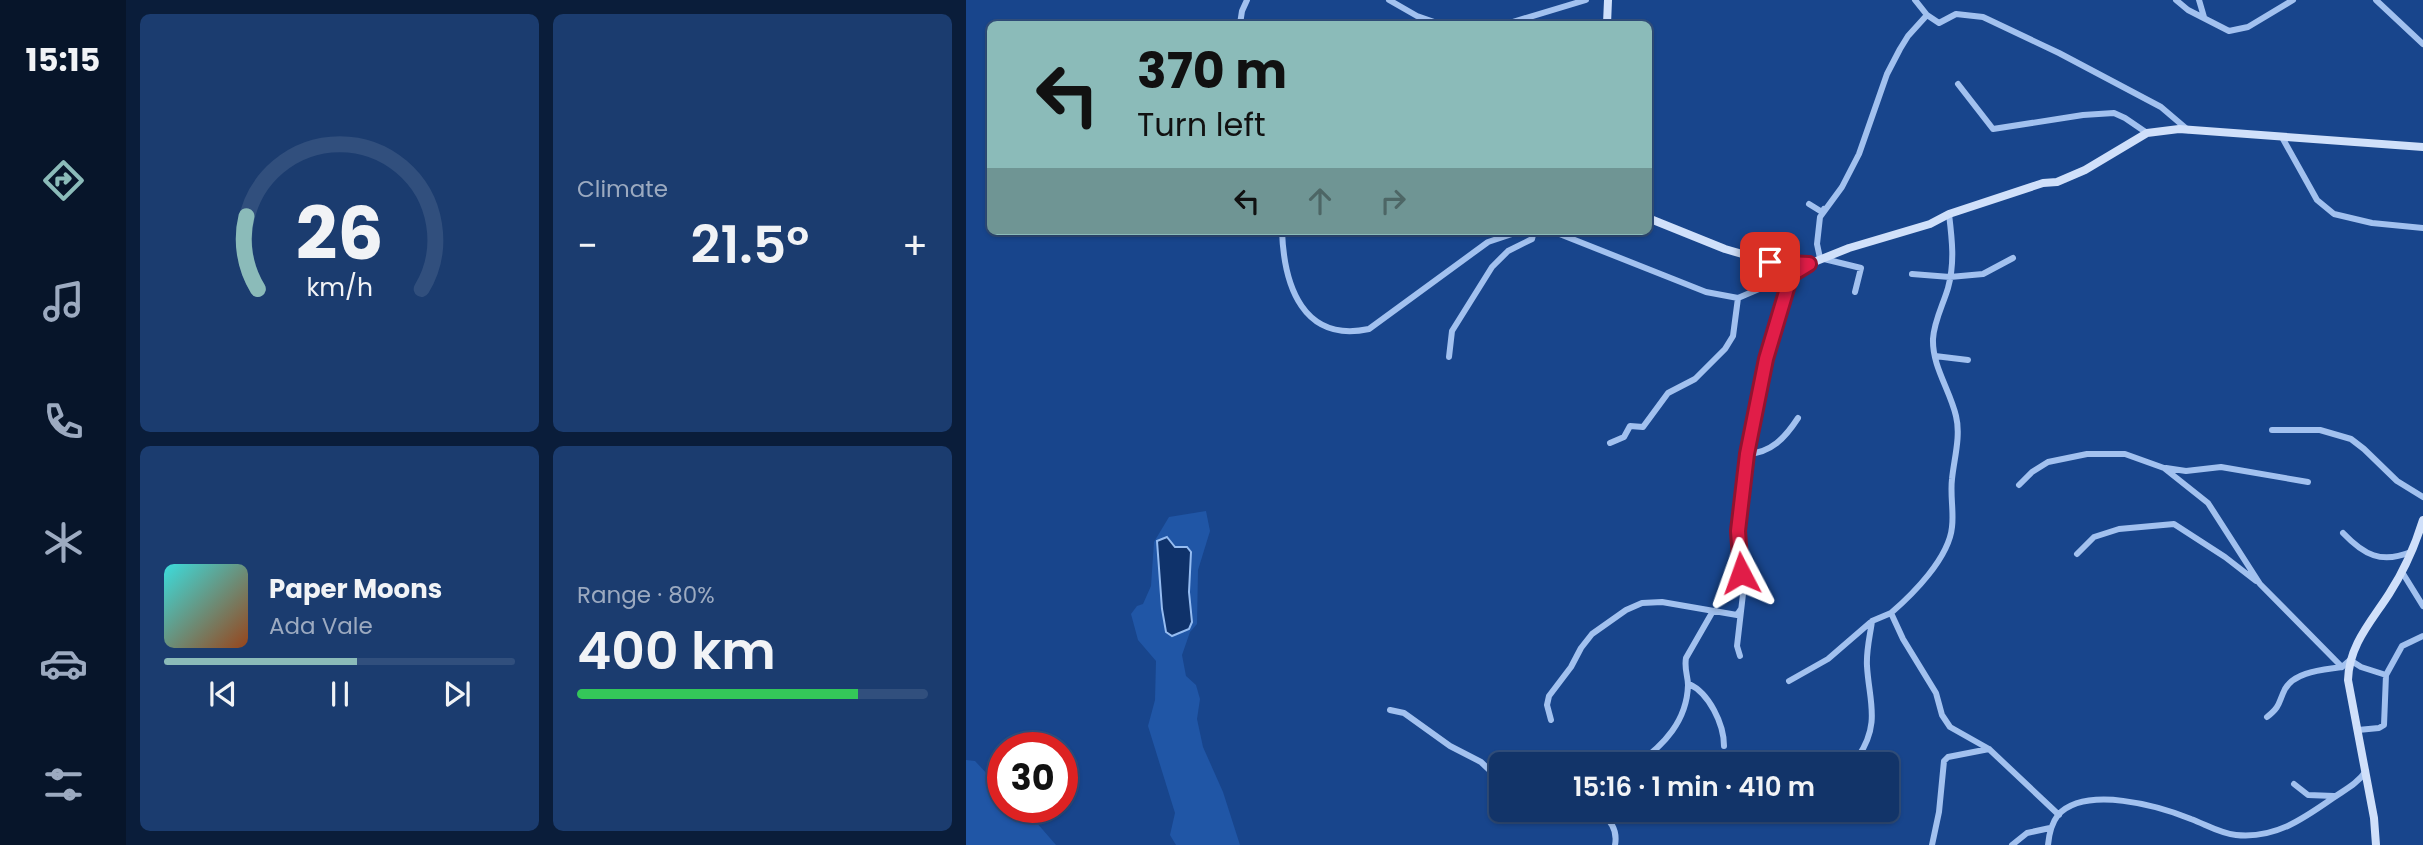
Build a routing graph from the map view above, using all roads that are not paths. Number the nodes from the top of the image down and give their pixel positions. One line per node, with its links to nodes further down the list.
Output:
1 (1247, 0): 12 (street)
2 (1389, 0): 13 (street)
3 (1586, 0): 14 (street)
4 (1608, 0): 15 (main road)
5 (1915, 0): 10 (street)
6 (2176, 0): 11 (street)
7 (2199, 0): 11 (street)
8 (2293, 0): 11 (street)
9 (2376, 0): 16 (street)
10 (1927, 15): 18 (street); 23 (street)
11 (2204, 17)
12 (1240, 21)
13 (1432, 21)
14 (1516, 21)
15 (1607, 21)
16 (2423, 44)
17 (1958, 84): 19 (street)
18 (2188, 130): 19 (main road); 20 (main road)
19 (2147, 133): 24 (main road)
20 (2283, 139): 21 (main road); 26 (street)
21 (2423, 148)
22 (1809, 204): 23 (street)
23 (1825, 208): 31 (street)
24 (1949, 214): 31 (main road); 36 (street)
25 (1652, 220): 33 (main road)
26 (2423, 228)
27 (1282, 235): 28 (street)
28 (1509, 235)
29 (1533, 235): 40 (street)
30 (1562, 235): 38 (street)
31 (1820, 258): 33 (main road); 37 (street)
32 (2012, 258): 36 (street)
33 (1809, 264): 35 (street)
34 (1912, 274): 36 (street)
35 (1791, 275): 38 (street); 45 (street)
36 (1950, 277): 39 (street)
37 (1856, 292)
38 (1738, 298): 44 (street)
39 (1935, 356): 41 (street); 59 (street)
40 (1449, 357)
41 (1968, 360)
42 (1798, 418): 45 (street)
43 (2272, 430): 49 (street)
44 (1611, 443)
45 (1747, 454): 57 (street)
46 (2164, 468): 47 (street); 48 (street); 55 (street)
47 (2308, 482)
48 (2020, 485)
49 (2423, 497)
50 (2423, 520): 52 (main road)
51 (2343, 533): 52 (street)
52 (2411, 552): 54 (main road)
53 (2077, 554): 55 (street)
54 (2402, 572): 56 (street); 63 (main road)
55 (2260, 584): 64 (street)
56 (2423, 606)
57 (1741, 608): 58 (street); 62 (street)
58 (1713, 611): 67 (street); 71 (street)
59 (1891, 613): 60 (street); 69 (street)
60 (1872, 621): 66 (street); 77 (street)
61 (2423, 636): 65 (street)
62 (1740, 656)
63 (2350, 660): 64 (street); 65 (street); 73 (main road)
64 (2342, 667): 70 (street)
65 (2386, 675): 73 (street)
66 (1789, 681)
67 (1689, 684): 74 (street); 76 (street)
68 (1390, 710): 78 (street)
69 (1942, 715): 72 (street); 75 (street)
70 (2267, 717)
71 (1551, 720)
72 (1941, 727)
73 (2358, 730): 79 (main road)
74 (1724, 746)
75 (1989, 749): 82 (street); 86 (street)
76 (1652, 752)
77 (1861, 752)
78 (1489, 770)
79 (2366, 770): 81 (street); 89 (main road)
80 (2294, 785): 81 (street)
81 (2336, 796): 82 (street)
82 (2059, 815): 84 (street)
83 (1609, 822): 85 (street)
84 (2050, 828): 87 (street); 88 (street)
85 (1615, 845)
86 (1932, 845)
87 (2012, 845)
88 (2048, 845)
89 (2375, 845)

